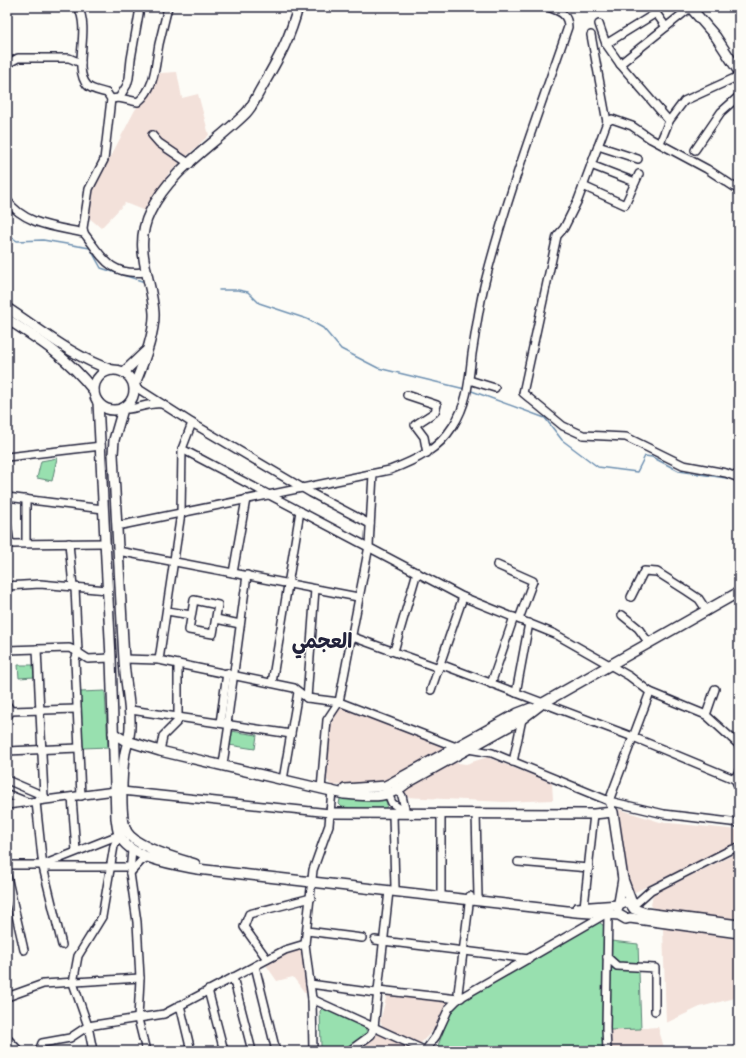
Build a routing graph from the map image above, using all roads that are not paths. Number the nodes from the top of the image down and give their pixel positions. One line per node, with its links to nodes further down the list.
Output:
1 (132, 7): 17 (street)
2 (168, 7): 17 (street)
3 (298, 7): 26 (main road)
4 (548, 7): 41 (street)
5 (690, 7): 8 (street); 14 (main road)
6 (81, 8): 11 (street)
7 (599, 24): 10 (street)
8 (666, 28): 10 (street); 13 (street)
9 (591, 35): 20 (street)
10 (606, 44): 13 (street)
11 (81, 63): 12 (street); 18 (street)
12 (7, 64)
13 (620, 64): 19 (street)
14 (739, 72)
15 (739, 76): 19 (street)
16 (739, 96): 24 (street)
17 (119, 98): 18 (street)
18 (111, 99): 33 (street)
19 (669, 121): 22 (street)
20 (607, 122): 22 (street); 23 (street)
21 (152, 135): 26 (street)
22 (660, 143): 31 (street)
23 (598, 146): 25 (street); 27 (street)
24 (695, 150)
25 (638, 159)
26 (190, 164): 34 (main road)
27 (591, 165): 29 (street); 30 (street)
28 (639, 174): 29 (street)
29 (635, 182): 30 (street)
30 (583, 186): 54 (street)
31 (739, 190)
32 (7, 200): 33 (street)
33 (84, 233): 34 (street)
34 (145, 272): 37 (main road)
35 (7, 308): 38 (main road)
36 (7, 319): 43 (main road)
37 (145, 352): 39 (main road); 40 (main road)
38 (112, 370): 39 (main road); 43 (main road)
39 (124, 372): 40 (main road)
40 (134, 386): 46 (street); 47 (main road)
41 (469, 387): 42 (street); 51 (street)
42 (495, 388)
43 (94, 391): 45 (main road)
44 (407, 395): 51 (street)
45 (98, 402): 47 (main road); 49 (main road)
46 (164, 405): 47 (street); 48 (street)
47 (123, 409): 65 (main road)
48 (192, 423): 50 (street); 55 (street)
49 (101, 446): 52 (street); 60 (main road)
50 (182, 449): 56 (street); 62 (street)
51 (427, 453): 53 (street)
52 (7, 457)
53 (373, 474): 55 (street); 64 (street)
54 (739, 478)
55 (302, 488): 56 (street); 64 (street)
56 (268, 495): 59 (street); 61 (street)
57 (7, 497): 58 (street)
58 (26, 499): 60 (street); 68 (street)
59 (246, 499): 62 (street); 75 (street)
60 (104, 509): 67 (main road)
61 (300, 511): 69 (street); 78 (street)
62 (181, 513): 65 (street); 72 (street)
63 (7, 524): 68 (street)
64 (370, 524): 69 (street)
65 (117, 526): 70 (main road)
66 (69, 543): 67 (street); 68 (street); 80 (street)
67 (105, 543): 71 (main road)
68 (26, 544)
69 (369, 546): 74 (street); 84 (street)
70 (118, 551): 72 (street); 76 (main road)
71 (106, 559): 76 (main road); 82 (main road)
72 (175, 561): 75 (street); 87 (street)
73 (497, 565): 91 (street)
74 (417, 572): 85 (street); 99 (street)
75 (232, 573): 77 (street)
76 (120, 575): 102 (main road)
77 (247, 575): 78 (street); 94 (street)
78 (288, 584): 81 (street); 108 (street)
79 (7, 586): 80 (street)
80 (74, 587): 82 (street); 100 (street)
81 (315, 589): 84 (street); 116 (street)
82 (108, 590): 101 (main road)
83 (739, 592): 88 (main road)
84 (358, 597): 95 (street)
85 (463, 597): 91 (street); 105 (street)
86 (631, 597): 88 (street)
87 (167, 611): 89 (street); 103 (street)
88 (707, 611): 96 (main road)
89 (191, 615): 92 (street); 92 (street)
90 (622, 615): 96 (street)
91 (516, 618): 93 (street); 109 (street)
92 (216, 620): 94 (street)
93 (528, 623): 106 (street); 114 (street)
94 (240, 624): 107 (street)
95 (350, 636): 99 (street); 117 (street)
96 (649, 643): 106 (main road)
97 (37, 648): 98 (street); 100 (street); 120 (street)
98 (7, 650)
99 (394, 651): 105 (street)
100 (78, 652): 101 (street); 119 (street)
101 (111, 658): 123 (main road)
102 (124, 659): 103 (street); 115 (main road)
103 (159, 660): 104 (street)
104 (178, 664): 107 (street); 125 (street)
105 (439, 666): 109 (street); 111 (street)
106 (609, 666): 113 (street); 118 (main road)
107 (230, 674): 108 (street); 127 (street)
108 (272, 683): 112 (street)
109 (491, 684): 114 (street)
110 (714, 689): 124 (street)
111 (431, 690)
112 (298, 692): 116 (street); 129 (street)
113 (650, 692): 124 (street); 130 (street)
114 (516, 693): 118 (street)
115 (129, 698): 121 (main road); 123 (main road)
116 (307, 698): 117 (street)
117 (339, 702): 133 (street); 145 (street)
118 (543, 703): 126 (main road); 130 (street); 133 (main road)
119 (77, 709): 120 (street); 134 (street)
120 (40, 710): 122 (street); 136 (street)
121 (131, 710): 125 (street); 131 (main road)
122 (8, 711)
123 (112, 711): 128 (main road)
124 (706, 715): 132 (street)
125 (178, 717): 127 (street); 137 (street)
126 (522, 719): 135 (main road); 139 (street)
127 (225, 724): 129 (street); 140 (street)
128 (113, 733): 131 (main road); 149 (main road)
129 (291, 734): 143 (street)
130 (633, 737): 144 (street); 154 (street)
131 (128, 741): 137 (main road); 149 (main road)
132 (739, 745)
133 (456, 747): 135 (street); 146 (main road)
134 (79, 748): 136 (street); 151 (street)
135 (469, 749): 139 (street); 146 (main road)
136 (42, 750): 138 (street); 153 (street)
137 (160, 750): 140 (main road)
138 (7, 751)
139 (513, 762): 154 (street)
140 (223, 764): 143 (main road)
141 (739, 771): 144 (street)
142 (7, 780): 153 (street)
143 (283, 780): 145 (main road)
144 (737, 780): 147 (street)
145 (321, 788): 148 (main road)
146 (391, 788): 148 (main road); 158 (street); 158 (street)
147 (739, 788)
148 (332, 790): 161 (street)
149 (118, 791): 151 (street); 161 (street); 165 (main road)
150 (7, 794): 155 (street)
151 (81, 796): 152 (street)
152 (72, 797): 153 (street); 168 (street)
153 (45, 798): 155 (street)
154 (609, 801): 157 (street); 164 (street)
155 (33, 803): 156 (street); 172 (street)
156 (7, 806)
157 (613, 812): 162 (main road); 177 (main road)
158 (406, 813): 159 (main road); 163 (main road)
159 (441, 813): 160 (main road); 180 (street)
160 (476, 813): 162 (main road); 181 (street)
161 (330, 814): 163 (main road); 178 (street)
162 (594, 814): 174 (street)
163 (393, 815): 179 (street)
164 (739, 823)
165 (123, 833): 167 (main road); 168 (street); 169 (main road); 173 (street)
166 (739, 847): 185 (street)
167 (132, 850): 169 (main road); 175 (street)
168 (76, 851): 172 (street)
169 (152, 853): 175 (street); 178 (main road)
170 (518, 862): 174 (street)
171 (7, 866): 172 (street)
172 (43, 866): 173 (street); 195 (street)
173 (111, 867): 175 (street); 204 (street)
174 (588, 868): 184 (street)
175 (131, 870): 203 (street)
176 (7, 876): 196 (street)
177 (623, 879): 183 (main road); 185 (main road)
178 (312, 880): 179 (main road); 182 (street)
179 (392, 889): 180 (main road); 181 (main road); 193 (street)
180 (441, 892): 181 (main road)
181 (472, 897): 184 (main road); 186 (main road); 197 (street)
182 (311, 898): 189 (street); 199 (street)
183 (619, 905): 184 (main road); 185 (main road); 187 (main road)
184 (584, 907)
185 (633, 911): 187 (main road); 188 (main road); 190 (main road)
186 (606, 915): 187 (main road); 198 (street); 200 (street)
187 (619, 915)
188 (739, 926)
189 (307, 931): 191 (street); 194 (street)
190 (739, 933)
191 (362, 938)
192 (376, 940): 193 (street)
193 (383, 941): 197 (street); 207 (street)
194 (305, 944): 199 (street); 205 (street)
195 (62, 945)
196 (24, 950)
197 (463, 951): 200 (street); 210 (street)
198 (607, 957): 212 (street); 228 (street)
199 (267, 959): 201 (street)
200 (529, 959): 210 (street)
201 (255, 966): 202 (street); 224 (street)
202 (233, 977): 206 (street); 223 (street)
203 (140, 978): 204 (street); 213 (street)
204 (73, 983): 208 (street); 214 (street)
205 (310, 984): 207 (street); 209 (street)
206 (208, 990): 211 (street); 222 (street)
207 (378, 990): 210 (street); 215 (street)
208 (7, 997)
209 (312, 999): 215 (street); 225 (street)
210 (460, 999): 227 (street)
211 (180, 1005): 213 (street); 221 (street)
212 (655, 1011)
213 (138, 1019): 214 (street); 220 (street)
214 (88, 1026): 218 (street); 219 (street)
215 (374, 1027): 226 (street); 227 (street)
216 (7, 1038): 217 (street)
217 (19, 1051)
218 (39, 1051)
219 (93, 1051)
220 (146, 1051)
221 (191, 1051)
222 (224, 1051)
223 (252, 1051)
224 (276, 1051)
225 (313, 1051)
226 (349, 1051)
227 (426, 1051)
228 (607, 1051)

